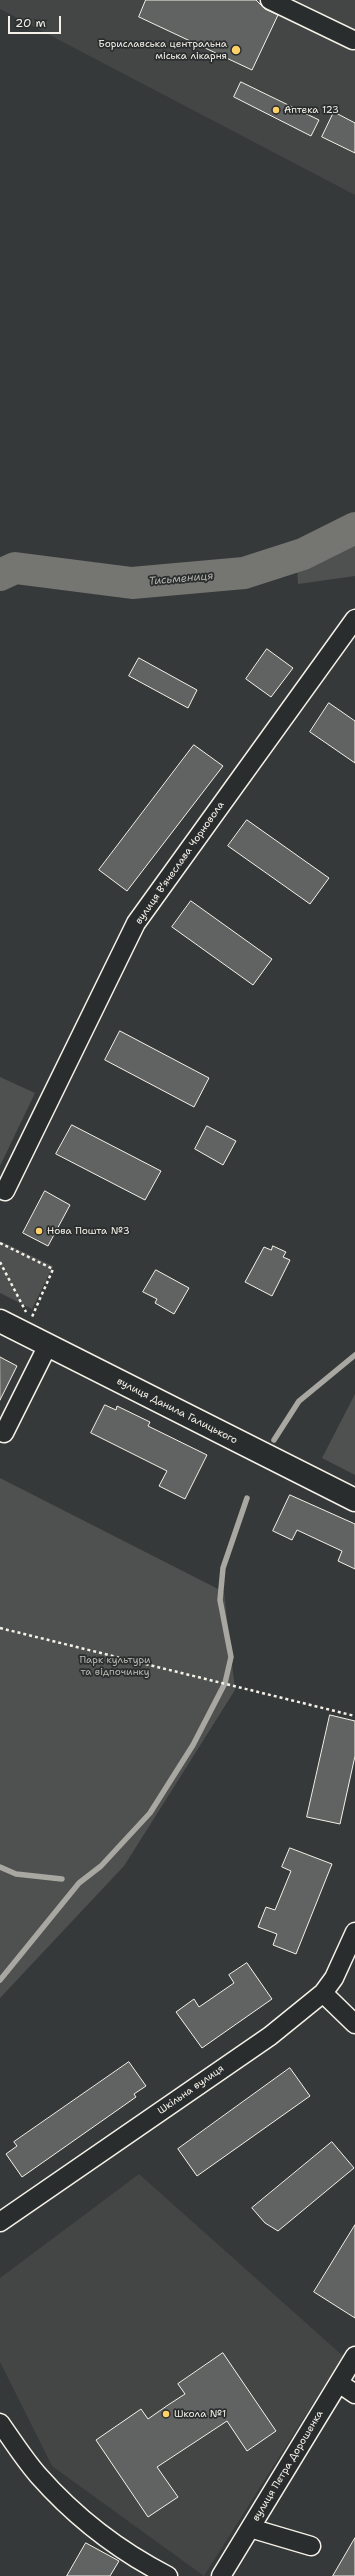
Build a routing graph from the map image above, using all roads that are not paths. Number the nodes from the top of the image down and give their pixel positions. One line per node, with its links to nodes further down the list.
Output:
1 (270, 0): 2 (street)
2 (353, 40)
3 (355, 619): 4 (street, вулиця Вʼячеслава Чорновола)
4 (5, 1191)
5 (0, 1321): 6 (main road, вулиця Данила Галицького)
6 (48, 1345): 7 (street); 8 (main road, вулиця Данила Галицького)
7 (4, 1433)
8 (355, 1500)
9 (355, 1932): 10 (street, Шкільна вулиця)
10 (323, 1993): 11 (street); 12 (street, Шкільна вулиця)
11 (355, 2024)
12 (0, 2222)
13 (355, 2356): 14 (street, вулиця Петра Дорошенка)
14 (338, 2383): 15 (street); 17 (street, вулиця Петра Дорошенка)
15 (355, 2394)
16 (0, 2423): 19 (street)
17 (250, 2528): 18 (street); 20 (street, вулиця Петра Дорошенка)
18 (311, 2546)
19 (168, 2576)
20 (221, 2576)

